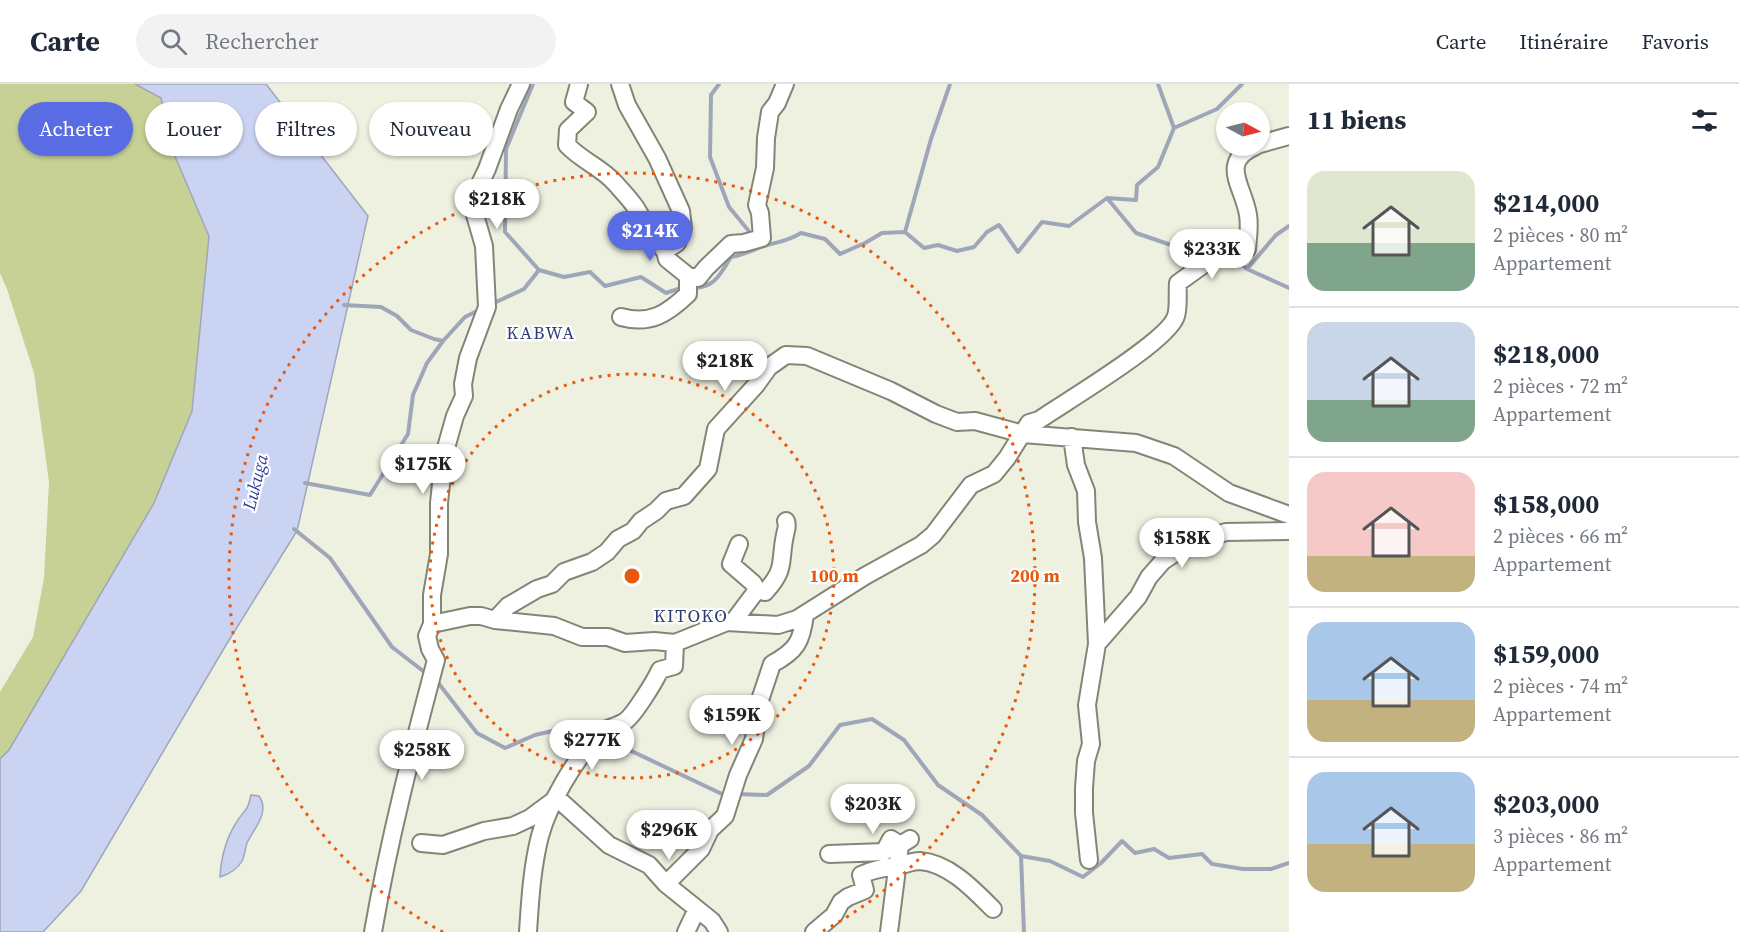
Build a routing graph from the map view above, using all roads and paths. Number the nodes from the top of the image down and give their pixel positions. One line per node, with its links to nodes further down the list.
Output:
1 (521, 84): 21 (street)
2 (579, 84): 8 (street)
3 (620, 84): 8 (street)
4 (785, 84): 9 (street)
5 (1289, 136): 6 (street)
6 (1270, 142)
7 (1240, 156): 11 (street)
8 (665, 251): 9 (street)
9 (688, 276): 10 (street)
10 (621, 317)
11 (1023, 434): 12 (street); 18 (street); 19 (street)
12 (1072, 437): 13 (street); 23 (street)
13 (1289, 515)
14 (786, 521): 17 (street)
15 (1289, 531): 23 (street)
16 (739, 544): 17 (street)
17 (757, 590): 20 (street)
18 (805, 614): 20 (street); 29 (street)
19 (495, 621): 21 (street); 22 (street)
20 (733, 622): 22 (street)
21 (432, 624): 33 (street)
22 (675, 643): 24 (street)
23 (1097, 644): 27 (street)
24 (557, 798): 25 (street); 29 (street); 34 (street)
25 (421, 843)
26 (829, 854): 28 (street)
27 (1089, 860)
28 (897, 866): 31 (street); 32 (street); 37 (street)
29 (666, 885): 30 (street)
30 (697, 909): 35 (street); 36 (street)
31 (993, 909)
32 (817, 930)
33 (373, 932)
34 (528, 932)
35 (686, 932)
36 (719, 932)
37 (889, 932)

